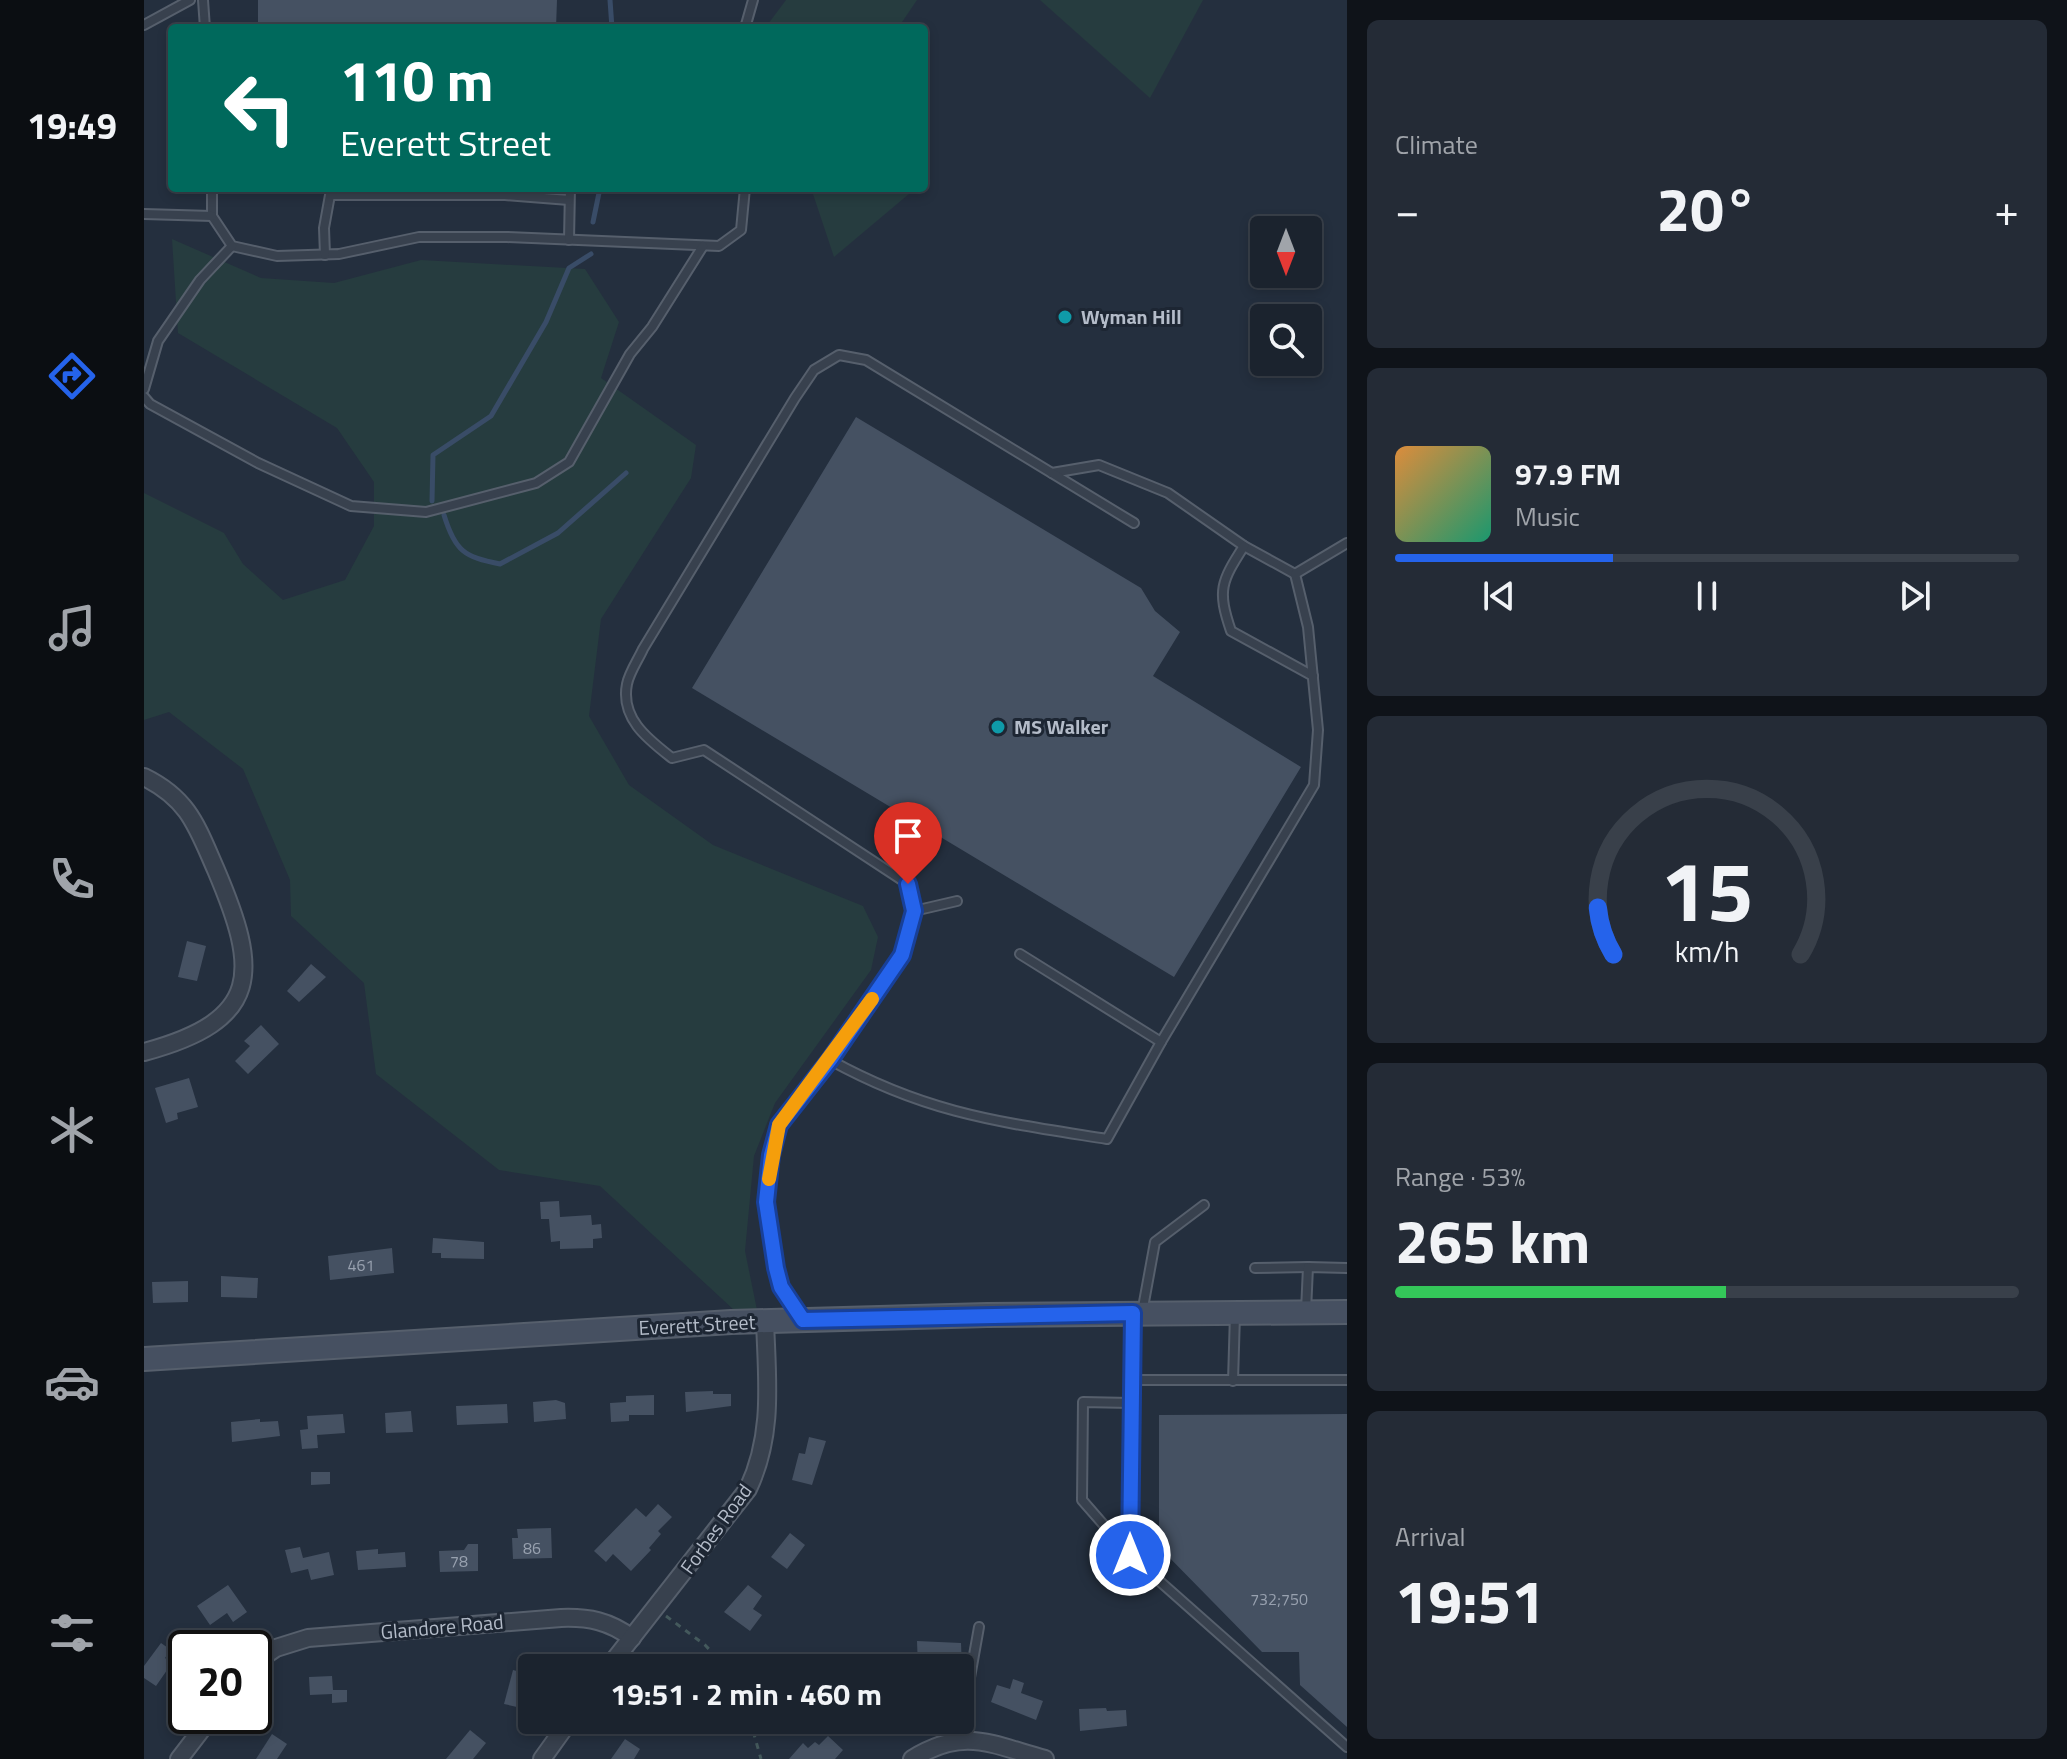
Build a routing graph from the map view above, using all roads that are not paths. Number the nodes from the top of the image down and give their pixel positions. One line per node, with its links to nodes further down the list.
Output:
1 (190, 0): 6 (lane)
2 (203, 0): 4 (lane)
3 (753, 0): 5 (lane)
4 (205, 24)
5 (746, 24)
6 (144, 25)
7 (212, 192): 12 (lane)
8 (570, 192): 10 (lane)
9 (745, 192): 15 (lane)
10 (569, 200): 13 (lane); 16 (lane)
11 (144, 214): 12 (lane)
12 (212, 216): 14 (lane)
13 (569, 240): 15 (lane); 16 (lane)
14 (232, 246): 16 (lane); 17 (lane)
15 (703, 246): 18 (lane)
16 (325, 255)
17 (144, 389)
18 (144, 397)
19 (1051, 473): 20 (lane); 22 (lane); 27 (lane)
20 (1134, 523)
21 (1347, 543): 23 (lane)
22 (1244, 546): 23 (lane); 24 (lane)
23 (1295, 574): 24 (lane)
24 (1313, 676): 29 (lane)
25 (144, 777): 30 (street)
26 (957, 901): 27 (lane)
27 (914, 911): 31 (lane)
28 (1020, 954): 29 (lane)
29 (1161, 1042): 31 (lane)
30 (144, 1052)
31 (830, 1060): 40 (lane)
32 (1204, 1205): 38 (lane)
33 (1308, 1267): 34 (lane); 35 (lane); 36 (lane)
34 (1255, 1268)
35 (1347, 1268)
36 (1306, 1312): 37 (street, Everett Street); 39 (street, Everett Street)
37 (1347, 1312)
38 (1138, 1313): 39 (street, Everett Street); 40 (street, Everett Street); 43 (lane)
39 (1235, 1313): 45 (lane)
40 (803, 1320): 41 (street, Everett Street)
41 (765, 1321): 42 (street, Everett Street); 49 (street, Forbes Road)
42 (144, 1359)
43 (1133, 1380): 45 (lane); 46 (lane)
44 (1347, 1380): 45 (lane)
45 (1233, 1381)
46 (1130, 1403): 47 (lane); 47 (lane)
47 (1130, 1555): 55 (lane)
48 (979, 1627): 54 (lane)
49 (632, 1638): 50 (street, Glandore Road); 51 (street, Forbes Road)
50 (272, 1651)
51 (619, 1654)
52 (198, 1734): 56 (street)
53 (560, 1734): 57 (street)
54 (959, 1739): 58 (street); 59 (street)
55 (1347, 1747)
56 (179, 1759)
57 (542, 1759)
58 (912, 1759)
59 (1045, 1759)

